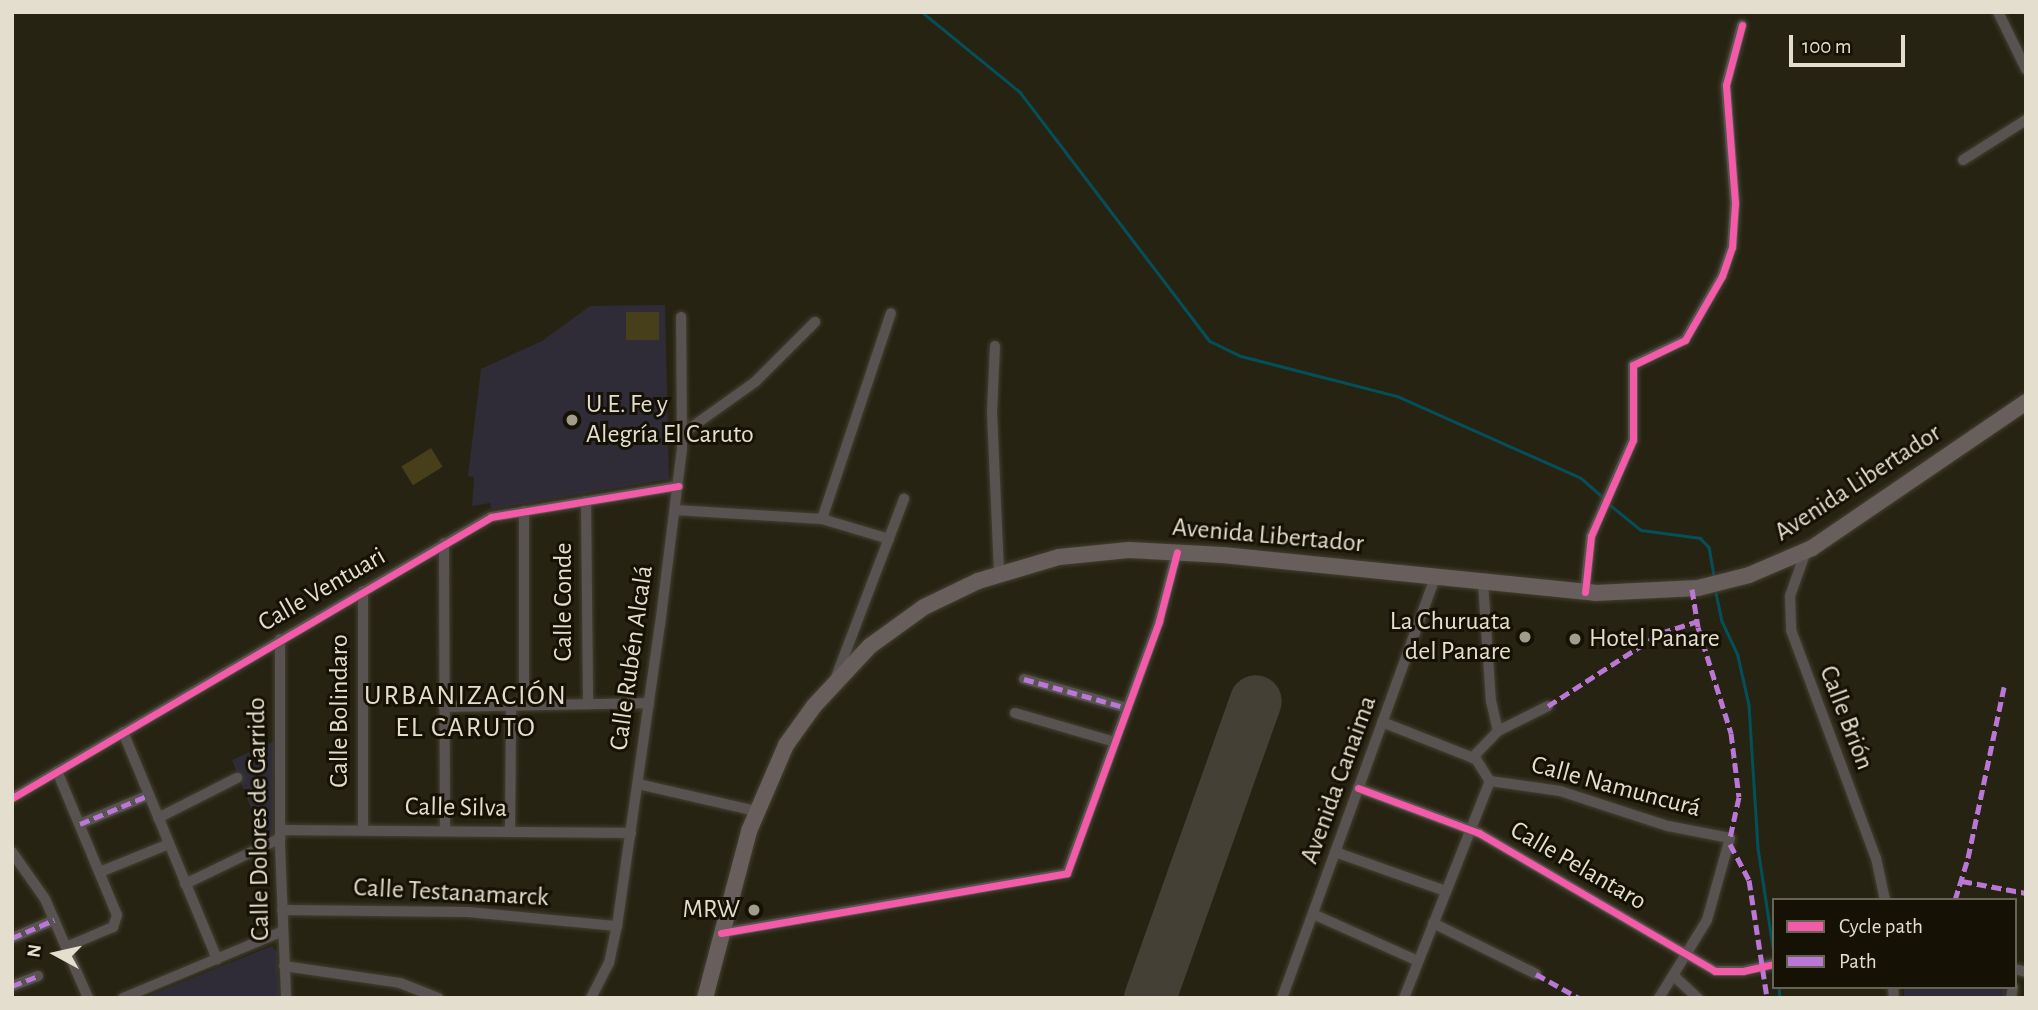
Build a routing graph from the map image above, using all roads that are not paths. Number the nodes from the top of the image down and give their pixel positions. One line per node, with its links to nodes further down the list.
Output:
1 (1998, 12): 4 (street)
2 (1742, 25): 28 (street)
3 (2026, 40): 4 (street)
4 (2015, 47): 5 (street)
5 (2026, 69)
6 (2026, 120): 7 (street)
7 (1962, 160)
8 (891, 313): 19 (street)
9 (681, 317): 13 (street, Calle Rubén Alcalá)
10 (815, 322): 13 (street)
11 (995, 346): 24 (street)
12 (2026, 402): 22 (highway, Avenida Libertador)
13 (682, 434): 14 (street, Calle Rubén Alcalá)
14 (678, 486): 16 (street, Calle Ventuari); 17 (street, Calle Rubén Alcalá)
15 (904, 499): 20 (street)
16 (586, 501): 18 (street, Calle Ventuari); 33 (street, Calle Conde)
17 (675, 510): 19 (street); 32 (street, Calle Rubén Alcalá)
18 (524, 511): 21 (street, Calle Ventuari); 35 (street)
19 (822, 519): 20 (street)
20 (889, 539): 31 (street)
21 (444, 543): 27 (street, Calle Ventuari); 36 (street)
22 (1806, 551): 28 (highway, Avenida Libertador); 67 (street, Calle Brión)
23 (1177, 552): 24 (highway, Avenida Libertador); 25 (highway, Avenida Libertador); 38 (street)
24 (999, 572): 31 (highway, Avenida Libertador)
25 (1435, 577): 26 (highway, Avenida Libertador); 40 (street, Avenida Canaima)
26 (1483, 582): 28 (highway, Avenida Libertador); 41 (street)
27 (363, 591): 29 (street, Calle Ventuari); 56 (street, Calle Bolindaro)
28 (1585, 592)
29 (281, 639): 42 (street, Calle Ventuari); 60 (street, Calle Dolores de Garrido)
30 (1024, 679): 38 (street)
31 (833, 683): 52 (highway, Avenida Libertador)
32 (649, 703): 33 (street); 48 (street, Calle Rubén Alcalá)
33 (588, 704): 35 (street)
34 (511, 705): 35 (street); 36 (street); 58 (street)
35 (524, 705)
36 (444, 706): 57 (street)
37 (1548, 706): 41 (street)
38 (1127, 708): 43 (street)
39 (1015, 713): 43 (street)
40 (1382, 722): 44 (street, Calle Namuncurá); 49 (street, Avenida Canaima)
41 (1499, 731): 44 (street)
42 (122, 732): 45 (street, Calle Ventuari); 50 (street)
43 (1115, 742): 74 (street)
44 (1472, 758): 47 (street, Calle Namuncurá)
45 (57, 771): 51 (street, Calle Ventuari); 54 (street)
46 (237, 778): 53 (street)
47 (1490, 780): 55 (street); 77 (street, Calle Namuncurá)
48 (638, 784): 52 (street); 59 (street, Calle Rubén Alcalá)
49 (1358, 788): 55 (street, Calle Pelantaro); 63 (street, Avenida Canaima)
50 (149, 795): 53 (street); 54 (street)
51 (12, 798)
52 (756, 811): 74 (highway, Avenida Libertador)
53 (158, 818): 61 (street)
54 (80, 824): 64 (street)
55 (1471, 829): 66 (street); 77 (street, Calle Pelantaro)
56 (363, 830): 57 (street, Calle Silva); 60 (street, Calle Silva)
57 (444, 831): 58 (street, Calle Silva)
58 (510, 832): 59 (street, Calle Silva)
59 (631, 833): 72 (street, Calle Rubén Alcalá)
60 (280, 834): 65 (street); 68 (street, Calle Dolores de Garrido)
61 (169, 844): 64 (street); 65 (street)
62 (12, 852): 70 (street)
63 (1335, 852): 66 (street); 69 (street, Avenida Canaima)
64 (100, 872): 76 (street)
65 (186, 884): 78 (street)
66 (1446, 891): 71 (street)
67 (1885, 898)
68 (282, 910): 72 (street, Calle Testanamarck); 73 (street, Calle Dolores de Garrido)
69 (1313, 914): 79 (street); 92 (street, Avenida Canaima)
70 (54, 920): 75 (street); 76 (street)
71 (1433, 923): 79 (street); 82 (street)
72 (617, 926): 90 (street, Calle Rubén Alcalá)
73 (283, 931): 78 (street); 81 (street, Calle Dolores de Garrido)
74 (721, 933): 91 (highway, Avenida Libertador)
75 (12, 938)
76 (66, 947): 86 (street)
77 (1689, 954): 80 (street, Calle Pelantaro); 84 (street)
78 (217, 959): 87 (street)
79 (1418, 961): 93 (street)
80 (1772, 964)
81 (284, 966): 88 (street, Calle Dolores de Garrido); 89 (street)
82 (1536, 974)
83 (38, 975): 85 (street)
84 (1674, 976): 94 (street); 95 (street)
85 (12, 986)
86 (88, 998)
87 (123, 998)
88 (286, 998)
89 (438, 998)
90 (591, 998)
91 (705, 998)
92 (1282, 998)
93 (1404, 998)
94 (1659, 998)
95 (1698, 998)

